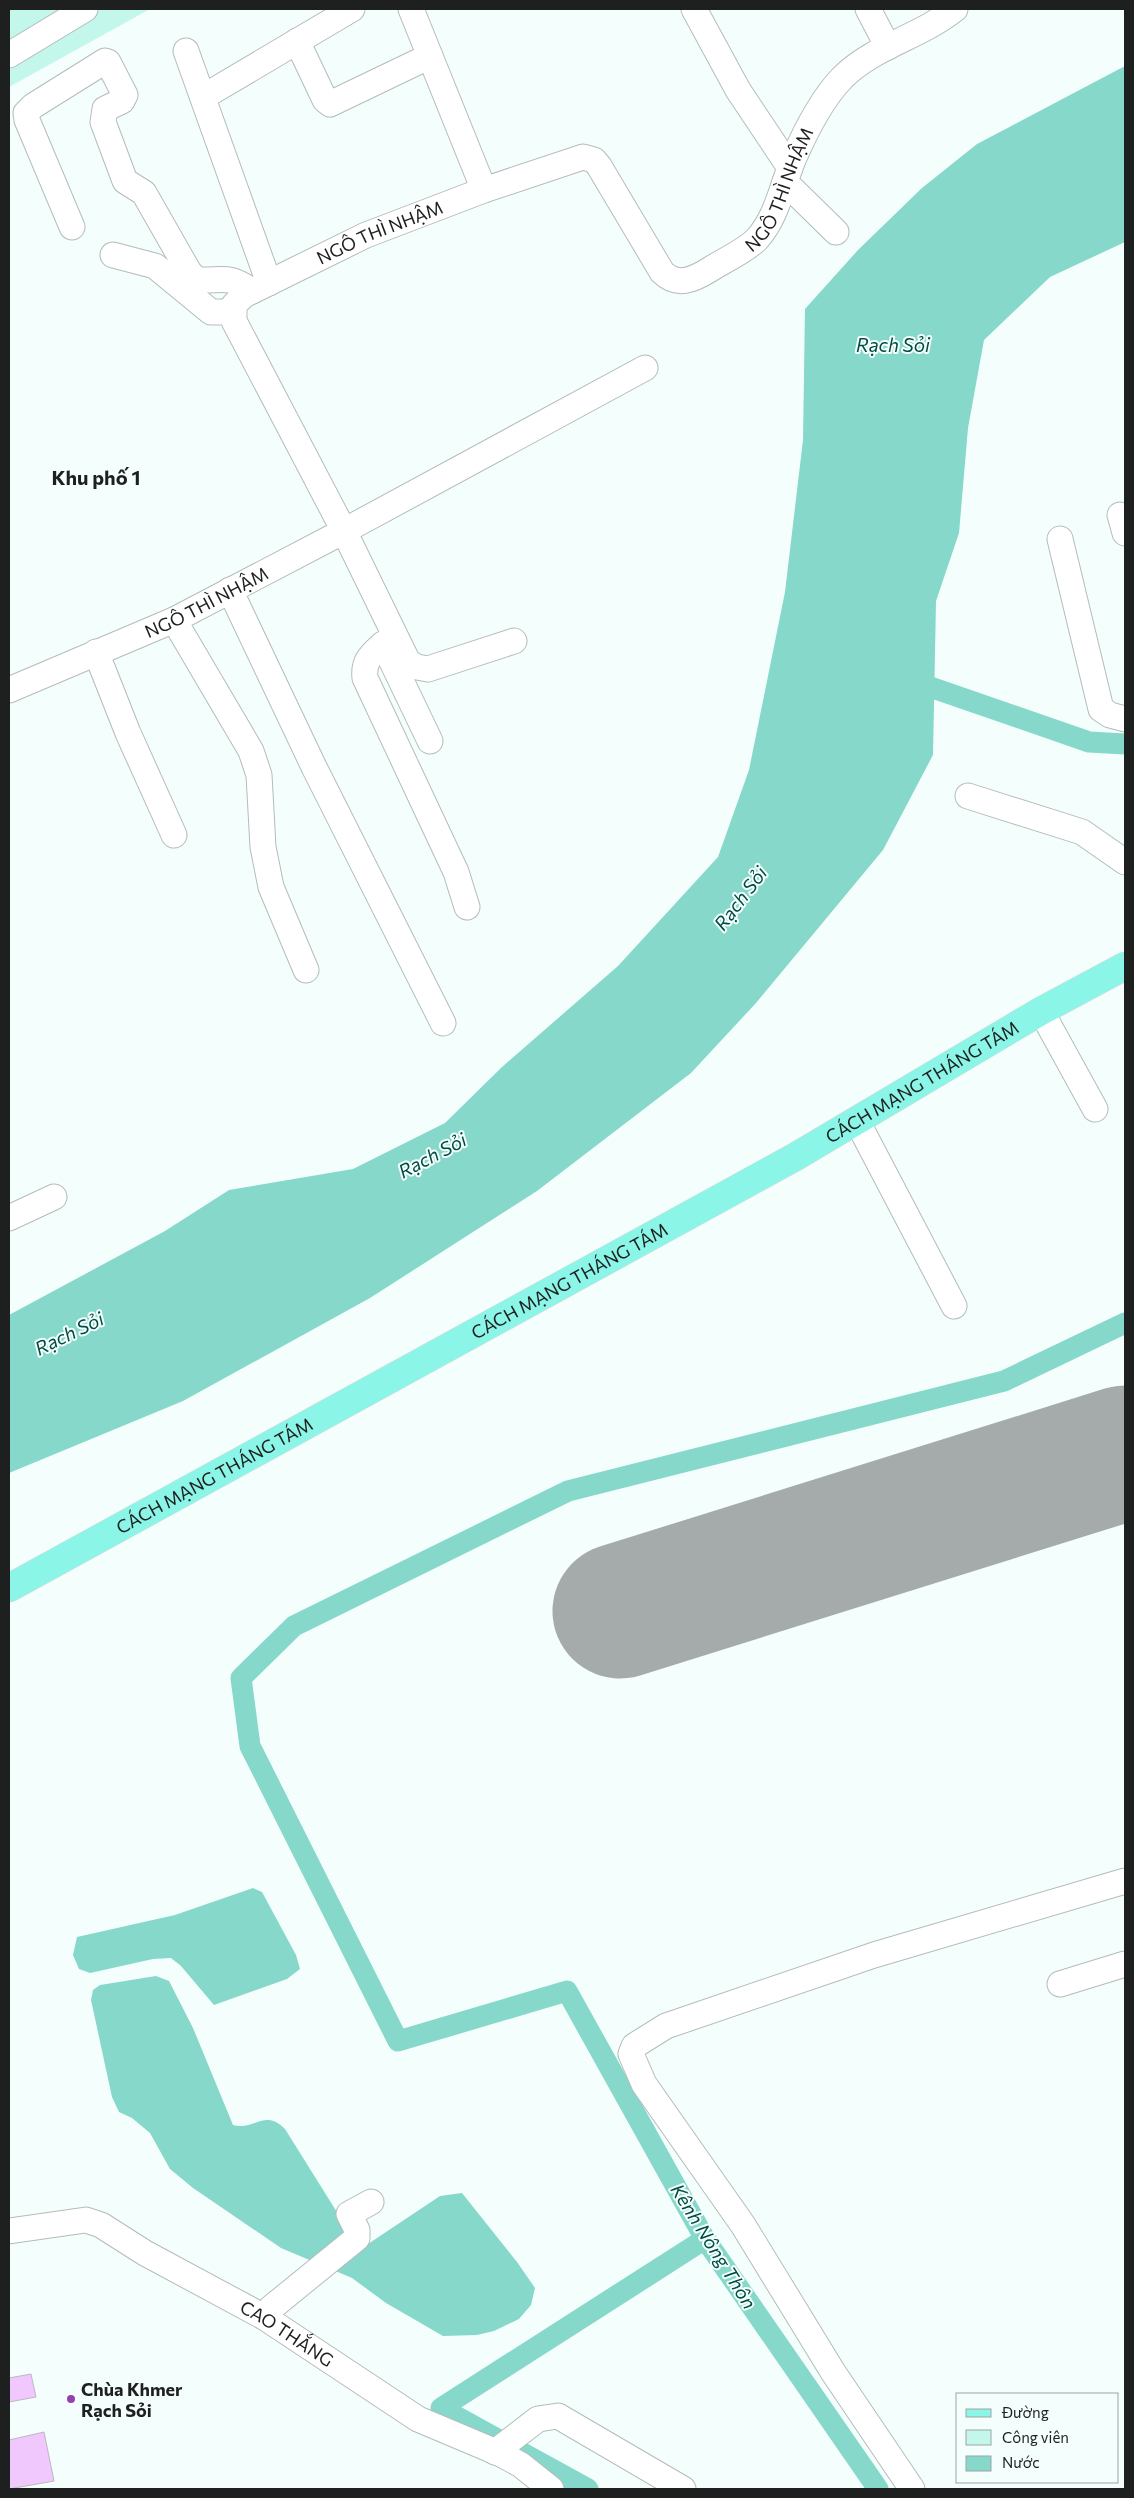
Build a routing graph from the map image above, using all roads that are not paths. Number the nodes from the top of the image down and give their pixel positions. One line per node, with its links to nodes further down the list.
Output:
1 (85, 9): 10 (street)
2 (352, 9): 7 (street)
3 (411, 9): 11 (street)
4 (694, 9): 13 (street)
5 (868, 9): 8 (street)
6 (955, 9): 8 (street, NGÔ THÌ NHẬM)
7 (297, 42): 11 (street); 12 (street)
8 (888, 47): 13 (street, NGÔ THÌ NHẬM)
9 (186, 51): 12 (street)
10 (9, 55)
11 (430, 56): 14 (street)
12 (203, 97): 18 (street)
13 (788, 175): 14 (street, NGÔ THÌ NHẬM); 16 (street)
14 (484, 190): 18 (street, NGÔ THÌ NHẬM)
15 (72, 227): 18 (street)
16 (836, 232)
17 (113, 255): 19 (street)
18 (261, 287): 19 (street, NGÔ THÌ NHẬM)
19 (233, 312): 21 (street)
20 (645, 368): 21 (street, NGÔ THÌ NHẬM)
21 (338, 534): 23 (street, NGÔ THÌ NHẬM); 25 (street); 26 (street)
22 (1060, 539): 29 (street)
23 (230, 590): 24 (street, NGÔ THÌ NHẬM); 38 (street)
24 (174, 620): 27 (street, NGÔ THÌ NHẬM); 36 (street)
25 (514, 641)
26 (383, 644): 30 (street); 34 (street)
27 (96, 652): 28 (street, NGÔ THÌ NHẬM); 32 (street)
28 (9, 690)
29 (1125, 719)
30 (430, 740)
31 (968, 796): 33 (street)
32 (174, 836)
33 (1125, 862)
34 (467, 907)
35 (1125, 966): 37 (main road, CÁCH MẠNG THÁNG TÁM)
36 (306, 970)
37 (1040, 1011): 39 (street); 40 (main road, CÁCH MẠNG THÁNG TÁM)
38 (443, 1023)
39 (1095, 1109)
40 (857, 1121): 43 (street); 44 (main road, CÁCH MẠNG THÁNG TÁM)
41 (54, 1197): 42 (street)
42 (9, 1218)
43 (954, 1306)
44 (9, 1588)
45 (1125, 1881): 54 (street)
46 (1125, 1964): 47 (street)
47 (1060, 1984)
48 (371, 2202): 50 (street)
49 (9, 2231): 50 (street, CAO THẮNG)
50 (268, 2312): 51 (street, CAO THẮNG)
51 (500, 2449): 52 (street, CAO THẮNG); 53 (street)
52 (551, 2489)
53 (682, 2489)
54 (912, 2489)

